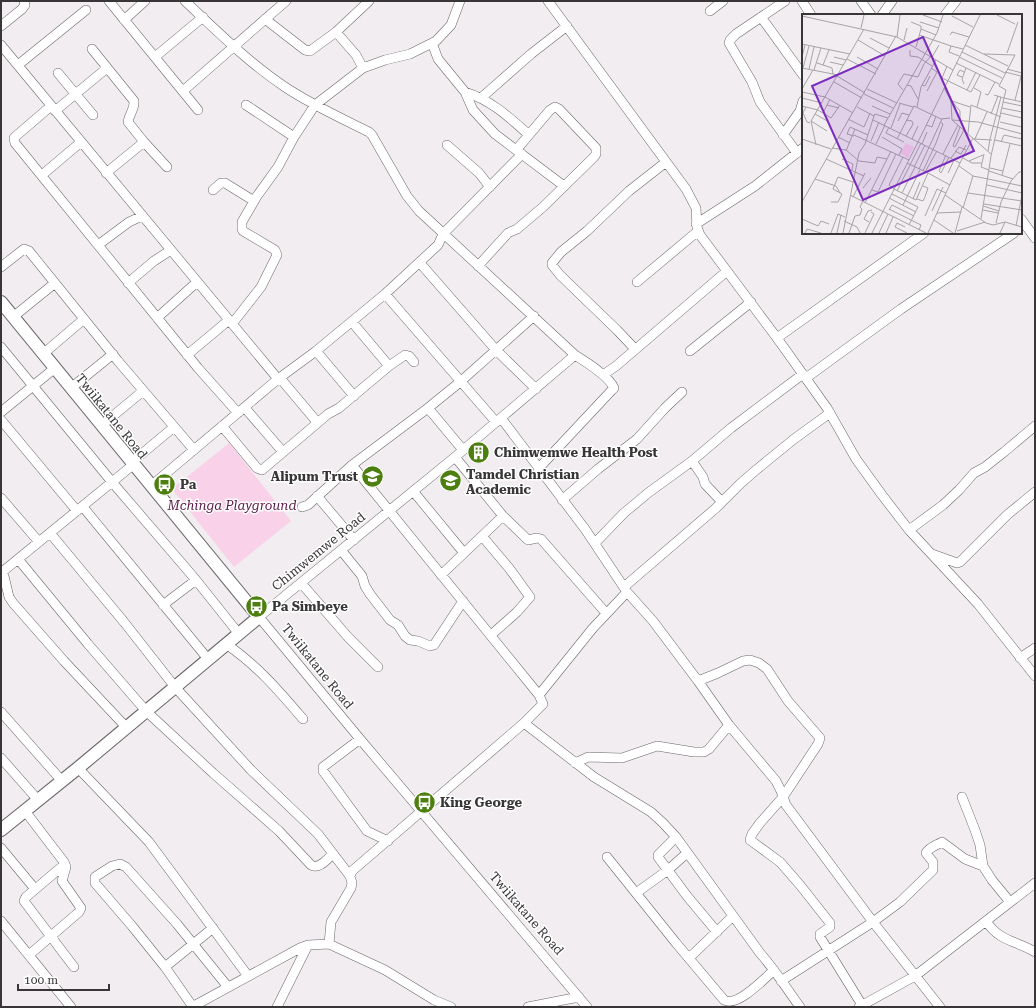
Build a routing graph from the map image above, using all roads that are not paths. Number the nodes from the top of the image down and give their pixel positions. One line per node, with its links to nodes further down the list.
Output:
1 (24, 1): 26 (street)
2 (109, 1): 25 (street)
3 (145, 1): 25 (street)
4 (185, 1): 22 (street)
5 (286, 1): 24 (street)
6 (369, 1): 28 (street)
7 (460, 1): 29 (street)
8 (548, 1): 27 (street)
9 (723, 1): 17 (street)
10 (785, 1): 15 (street)
11 (802, 1): 18 (street)
12 (861, 1): 19 (street)
13 (892, 1): 20 (street)
14 (956, 1): 21 (street)
15 (770, 5): 23 (street)
16 (86, 10): 34 (street)
17 (710, 11)
18 (810, 14)
19 (870, 14)
20 (883, 14)
21 (946, 14)
22 (203, 17): 31 (street); 33 (street)
23 (761, 17): 38 (street); 50 (street)
24 (265, 19): 28 (street); 31 (street)
25 (124, 20): 33 (street)
26 (1, 26)
27 (567, 26): 42 (street); 57 (street)
28 (336, 32): 36 (street)
29 (432, 43): 36 (street); 40 (street)
30 (1, 45): 34 (street)
31 (234, 46): 39 (street); 45 (street)
32 (92, 49): 35 (street)
33 (155, 57): 39 (street)
34 (18, 65): 46 (street)
35 (108, 68): 41 (street); 53 (street)
36 (363, 68): 45 (street)
37 (58, 73): 41 (street)
38 (802, 74)
39 (183, 91): 47 (street)
40 (465, 92): 42 (street); 56 (street)
41 (77, 94): 46 (street); 48 (street)
42 (481, 98): 49 (street)
43 (802, 104): 50 (street)
44 (246, 105): 51 (street)
45 (315, 105): 51 (street); 68 (street)
46 (53, 108): 52 (street); 60 (street)
47 (198, 110)
48 (93, 115)
49 (529, 135): 56 (street); 61 (street)
50 (783, 135): 55 (street)
51 (294, 137): 64 (street)
52 (81, 142): 59 (street); 60 (street)
53 (144, 142): 58 (street); 59 (street)
54 (447, 145): 62 (street)
55 (800, 151): 67 (street)
56 (520, 152): 61 (street); 62 (street)
57 (666, 162): 67 (street); 93 (street)
58 (167, 167)
59 (106, 173): 65 (street)
60 (42, 175): 72 (street)
61 (564, 186): 75 (street)
62 (490, 187): 68 (street)
63 (212, 190): 64 (street)
64 (254, 201): 89 (street)
65 (142, 216): 72 (street); 73 (street)
66 (1023, 224): 71 (street)
67 (697, 227): 77 (street); 79 (street)
68 (444, 234): 74 (street); 75 (street)
69 (923, 234): 91 (street)
70 (1013, 234): 105 (street)
71 (1034, 235)
72 (98, 245): 81 (street)
73 (171, 250): 78 (street); 81 (street)
74 (420, 263): 82 (street); 94 (street)
75 (478, 266): 85 (street)
76 (1, 267): 80 (street)
77 (728, 271): 84 (street); 93 (street)
78 (197, 282): 87 (street); 89 (street)
79 (637, 282)
80 (55, 283): 86 (street); 88 (street)
81 (128, 283): 87 (street)
82 (385, 294): 90 (street); 107 (street)
83 (1, 302): 86 (main road, Twiikatane Road)
84 (751, 302): 91 (street); 96 (street)
85 (534, 316): 94 (street); 100 (street)
86 (13, 317): 97 (main road, Twiikatane Road)
87 (157, 318): 99 (street)
88 (84, 319): 97 (street); 98 (street)
89 (230, 322): 99 (street); 106 (street)
90 (352, 322): 95 (street); 102 (street)
91 (777, 338): 105 (street)
92 (1, 347): 108 (street)
93 (635, 349): 104 (street)
94 (496, 350): 107 (street); 110 (street)
95 (316, 351): 106 (street); 113 (street)
96 (690, 351)
97 (43, 354): 103 (main road, Twiikatane Road)
98 (112, 354): 109 (street); 111 (street)
99 (187, 355): 115 (street)
100 (575, 355): 104 (street); 110 (street, Chimwemwe Road)
101 (414, 362): 102 (street)
102 (388, 366): 113 (street)
103 (55, 368): 108 (street); 109 (main road, Twiikatane Road)
104 (603, 375): 132 (street)
105 (804, 376): 117 (street); 129 (street)
106 (279, 378): 115 (street); 120 (street)
107 (460, 382): 114 (street); 119 (street)
108 (33, 386): 116 (street); 133 (street)
109 (71, 388): 121 (main road, Twiikatane Road)
110 (536, 389): 119 (street, Chimwemwe Road)
111 (143, 391): 121 (street); 124 (street)
112 (682, 392): 139 (street)
113 (354, 396): 120 (street)
114 (428, 408): 126 (street); 131 (street)
115 (241, 411): 122 (street); 127 (street)
116 (1, 412)
117 (830, 413): 140 (street); 145 (street)
118 (1, 420): 142 (street)
119 (498, 420): 126 (street, Chimwemwe Road); 132 (street)
120 (317, 422): 127 (street)
121 (102, 425): 130 (main road, Twiikatane Road)
122 (222, 426): 125 (street); 127 (street)
123 (1035, 426): 145 (street)
124 (174, 427): 125 (street); 130 (street)
125 (194, 450): 134 (street)
126 (463, 450): 128 (street, Chimwemwe Road)
127 (283, 452)
128 (455, 457): 135 (street, Chimwemwe Road); 144 (street)
129 (692, 461): 140 (street); 150 (street)
130 (133, 463): 133 (street); 134 (main road, Twiikatane Road)
131 (352, 465): 137 (street); 143 (street)
132 (538, 469): 139 (street)
133 (112, 482): 142 (street); 157 (street)
134 (151, 486): 163 (main road, Twiikatane Road)
135 (413, 491): 143 (street, Chimwemwe Road); 152 (street)
136 (1035, 492): 153 (street)
137 (317, 496): 141 (street); 148 (street)
138 (1, 499): 149 (street)
139 (562, 500): 150 (street)
140 (722, 502): 159 (street)
141 (302, 507)
142 (80, 509): 146 (street); 161 (street)
143 (389, 511): 148 (street, Chimwemwe Road); 156 (street)
144 (503, 516): 147 (street); 162 (street)
145 (909, 530): 153 (street)
146 (50, 533): 149 (street); 173 (street)
147 (482, 536): 152 (street); 165 (street)
148 (354, 540): 151 (street, Chimwemwe Road)
149 (39, 542): 154 (street)
150 (595, 543): 159 (street)
151 (341, 550): 158 (street, Chimwemwe Road); 160 (street)
152 (464, 553): 156 (street)
153 (930, 553): 168 (street)
154 (18, 559): 155 (street); 175 (street)
155 (2, 573): 180 (street)
156 (441, 575): 160 (street)
157 (196, 580): 161 (street); 164 (street)
158 (301, 582): 163 (street, Chimwemwe Road); 170 (street)
159 (626, 589): 162 (street); 172 (street)
160 (463, 601): 165 (street)
161 (163, 605): 169 (street)
162 (606, 613): 174 (street)
163 (259, 617): 164 (main road, Chimwemwe Road); 181 (street, Twiikatane Road)
164 (239, 634): 166 (main road, Chimwemwe Road)
165 (491, 635): 174 (street)
166 (226, 644): 169 (main road, Chimwemwe Road); 177 (street)
167 (1035, 648): 168 (street)
168 (1020, 658): 171 (street)
169 (208, 659): 173 (main road, Chimwemwe Road)
170 (378, 667)
171 (1035, 676)
172 (698, 681): 179 (street); 186 (street)
173 (175, 687): 175 (main road, Chimwemwe Road); 196 (street)
174 (539, 695): 178 (street)
175 (146, 711): 180 (main road, Chimwemwe Road); 196 (street)
176 (1, 712): 185 (street)
177 (303, 719)
178 (524, 723): 183 (street); 190 (street)
179 (729, 725): 183 (street); 186 (street)
180 (126, 727): 184 (main road, Chimwemwe Road)
181 (360, 739): 190 (street, Twiikatane Road); 193 (street)
182 (2, 760): 188 (street)
183 (575, 763): 192 (street)
184 (78, 768): 185 (main road, Chimwemwe Road); 210 (street)
185 (62, 780): 188 (main road, Chimwemwe Road)
186 (783, 797): 209 (street); 216 (street)
187 (962, 797): 199 (street)
188 (38, 800): 189 (main road, Chimwemwe Road)
189 (25, 811): 191 (main road, Chimwemwe Road); 198 (street)
190 (422, 812): 193 (street); 227 (street, Twiikatane Road)
191 (1, 830)
192 (676, 837): 195 (street); 200 (street)
193 (388, 841): 201 (street)
194 (1, 848): 203 (street)
195 (687, 853): 200 (street); 206 (street)
196 (333, 854): 201 (street)
197 (607, 857): 204 (street)
198 (65, 864): 203 (street); 212 (street)
199 (983, 866): 205 (street); 209 (street)
200 (668, 870): 204 (street); 211 (street)
201 (350, 876): 214 (street)
202 (1035, 883): 205 (street)
203 (35, 889): 212 (street)
204 (636, 893): 219 (street)
205 (1010, 902): 208 (street)
206 (733, 916): 211 (street); 222 (street)
207 (1, 921): 218 (street)
208 (986, 921): 217 (street); 224 (street)
209 (873, 922): 216 (street); 224 (street)
210 (213, 928): 213 (street); 223 (street)
211 (717, 932): 219 (street)
212 (51, 936): 218 (street); 220 (street)
213 (193, 944): 221 (street); 221 (street); 226 (street)
214 (329, 944): 215 (street); 232 (street)
215 (308, 945): 223 (street); 228 (street)
216 (828, 949): 225 (street); 229 (street)
217 (1035, 952)
218 (28, 955): 230 (street)
219 (689, 958): 222 (street)
220 (74, 967)
221 (165, 967): 231 (street)
222 (774, 970): 225 (street)
223 (248, 976): 226 (street)
224 (915, 976): 229 (street); 236 (street)
225 (781, 981): 235 (street)
226 (228, 987): 231 (street)
227 (579, 997): 233 (street); 234 (street, Twiikatane Road)
228 (280, 1006)
229 (861, 1006)
230 (71, 1007)
231 (193, 1007)
232 (451, 1007)
233 (528, 1007)
234 (587, 1007)
235 (800, 1007)
236 (940, 1007)

